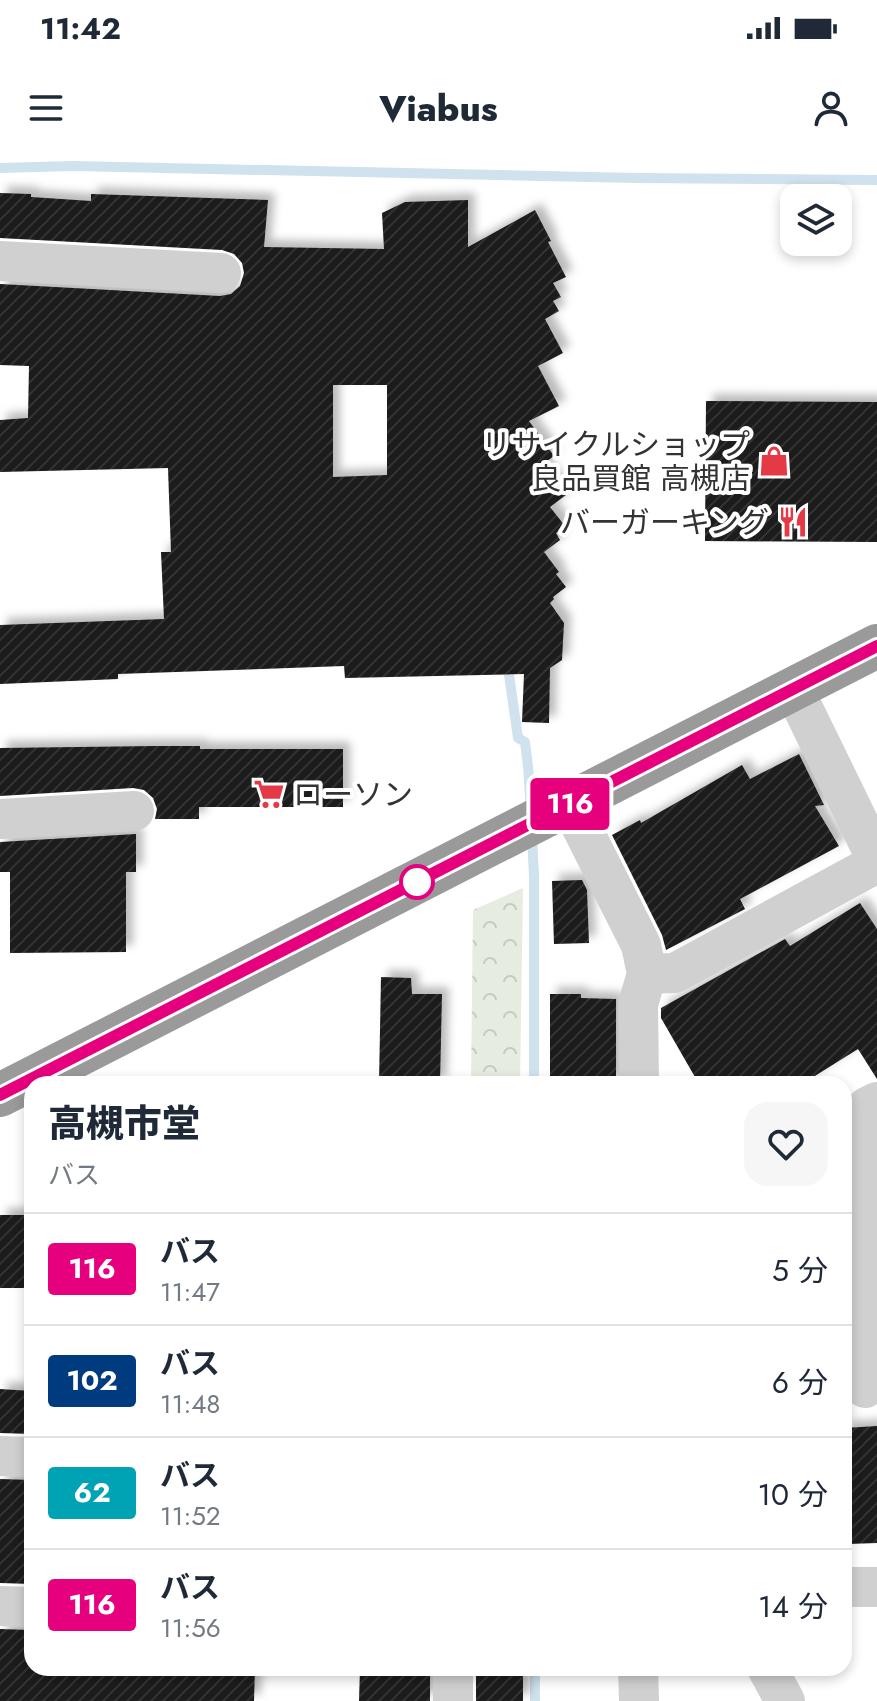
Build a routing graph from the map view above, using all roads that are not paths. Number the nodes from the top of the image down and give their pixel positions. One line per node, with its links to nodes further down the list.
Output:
1 (0, 261): 2 (street)
2 (221, 273)
3 (877, 646): 4 (highway)
4 (794, 690): 5 (highway); 8 (street)
5 (570, 804): 9 (street); 10 (highway)
6 (134, 811): 7 (street)
7 (0, 819)
8 (874, 846): 9 (street)
9 (647, 974): 11 (street)
10 (37, 1076)
11 (639, 1076)
12 (24, 1083): 13 (highway)
13 (0, 1095)
14 (877, 1102): 15 (street)
15 (862, 1389)
16 (0, 1456): 17 (street)
17 (24, 1457)
18 (852, 1587): 19 (street)
19 (877, 1587)
20 (0, 1606): 21 (street)
21 (24, 1607)
22 (453, 1676): 25 (street)
23 (638, 1676): 26 (street)
24 (771, 1676): 27 (street)
25 (453, 1701)
26 (639, 1701)
27 (785, 1701)

